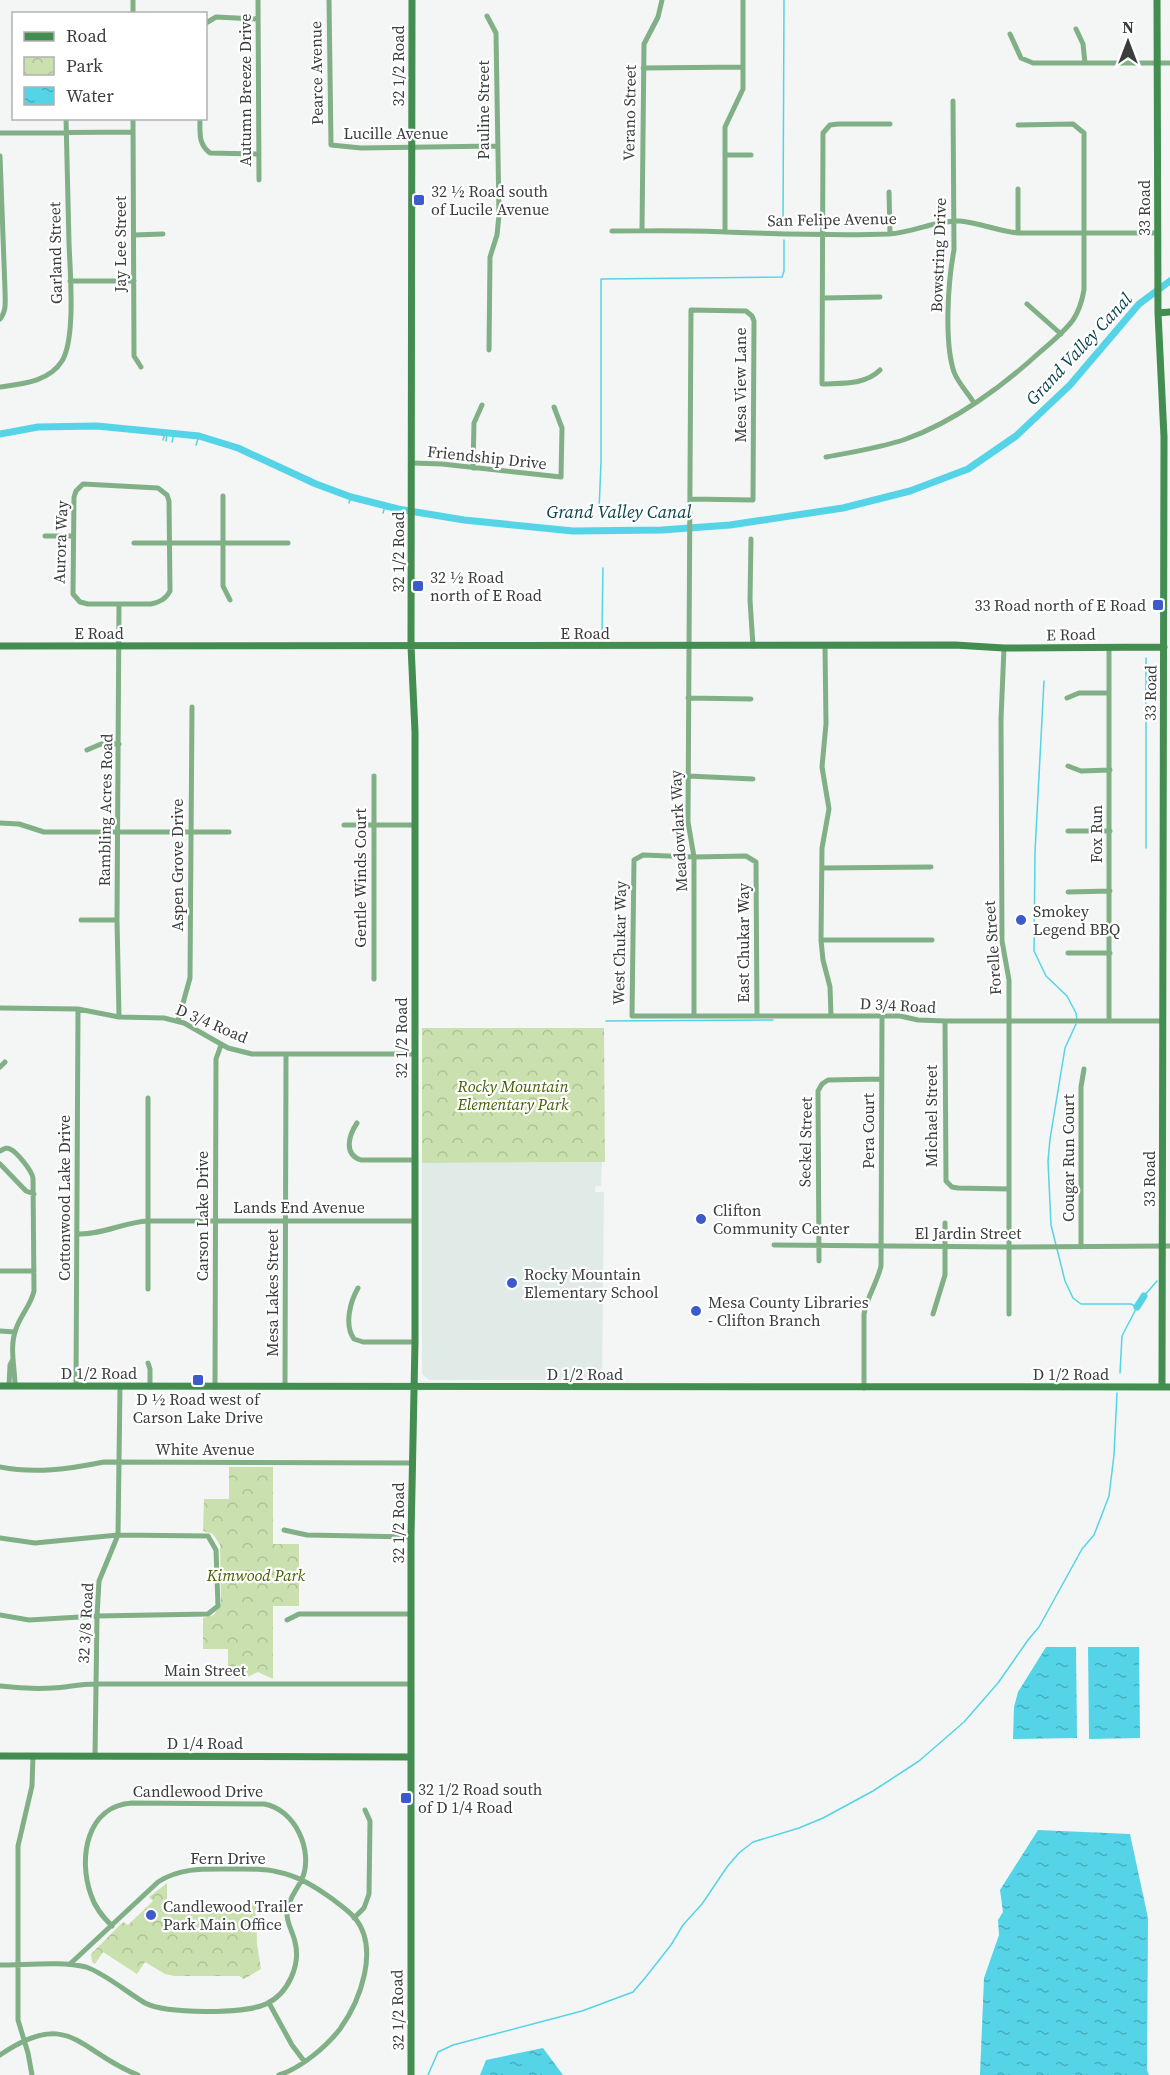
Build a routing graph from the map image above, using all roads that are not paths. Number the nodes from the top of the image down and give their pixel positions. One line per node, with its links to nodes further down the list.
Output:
1 (258, 0): 8 (street, Autumn Breeze Drive)
2 (329, 0): 26 (street, Pearce Avenue)
3 (412, 0): 27 (street, 32 1/2 Road)
4 (662, 0): 16 (street, Verano Street)
5 (743, 0): 15 (street)
6 (1157, 0): 13 (street, 33 Road)
7 (487, 16): 28 (street, Pauline Street)
8 (258, 19): 9 (street); 29 (street, Autumn Breeze Drive)
9 (207, 22)
10 (1076, 29): 12 (street)
11 (1010, 34): 12 (street)
12 (1085, 63): 13 (street)
13 (1157, 63): 14 (street); 41 (street, 33 Road)
14 (1170, 63)
15 (743, 67): 16 (street); 30 (street)
16 (643, 68): 38 (street, Verano Street)
17 (953, 101): 36 (street, Bowstring Drive)
18 (66, 120): 23 (street, Garland Street)
19 (134, 120): 24 (street, Jay Lee Street)
20 (200, 120): 29 (street)
21 (890, 124): 43 (street)
22 (1018, 125): 45 (street)
23 (66, 132): 24 (street); 25 (street); 47 (street, Garland Street)
24 (134, 132): 46 (street, Jay Lee Street)
25 (0, 133)
26 (331, 146): 27 (street, Lucille Avenue)
27 (411, 147): 28 (street, Lucille Avenue); 65 (street, 32 1/2 Road)
28 (496, 147): 56 (street, Pauline Street)
29 (259, 154): 33 (street, Autumn Breeze Drive)
30 (725, 155): 31 (street); 39 (street)
31 (751, 155)
32 (0, 156): 54 (street)
33 (259, 180)
34 (1018, 189): 40 (street)
35 (889, 192): 44 (street)
36 (954, 221): 40 (street, San Felipe Avenue); 44 (street, San Felipe Avenue); 60 (street, Bowstring Drive)
37 (612, 231): 38 (street, San Felipe Avenue)
38 (642, 231): 39 (street, San Felipe Avenue)
39 (725, 232): 43 (street, San Felipe Avenue)
40 (1018, 233): 45 (street, San Felipe Avenue)
41 (1158, 233): 45 (street, San Felipe Avenue); 53 (street, 33 Road)
42 (163, 234): 46 (street)
43 (823, 234): 44 (street, San Felipe Avenue); 50 (street)
44 (890, 234)
45 (1084, 234): 55 (street)
46 (134, 235): 48 (street, Jay Lee Street)
47 (70, 281): 48 (street); 59 (street, Garland Street)
48 (134, 281): 57 (street, Jay Lee Street)
49 (880, 297): 50 (street)
50 (823, 298): 58 (street)
51 (1027, 304): 55 (street)
52 (1170, 312): 53 (street)
53 (1158, 313): 63 (street, 33 Road)
54 (0, 319)
55 (1061, 334): 60 (street)
56 (489, 350)
57 (141, 367)
58 (880, 370)
59 (0, 387)
60 (974, 403): 64 (street)
61 (482, 405): 66 (street)
62 (554, 407): 66 (street, Friendship Drive)
63 (1167, 437): 69 (street, 33 Road)
64 (826, 458)
65 (411, 463): 66 (street, Friendship Drive); 83 (street, 32 1/2 Road)
66 (473, 468)
67 (223, 496): 76 (street)
68 (690, 499): 68 (street, Mesa View Lane); 72 (street, Mesa View Lane)
69 (1166, 518): 78 (street, 33 Road)
70 (45, 536): 71 (street)
71 (73, 536): 75 (street, Aurora Way); 80 (street, Aurora Way)
72 (689, 539): 84 (street, Meadowlark Way)
73 (751, 539): 85 (street)
74 (134, 543): 75 (street)
75 (169, 543): 76 (street); 80 (street)
76 (223, 543): 77 (street); 79 (street)
77 (288, 543)
78 (1167, 598): 88 (street, 33 Road)
79 (230, 600)
80 (118, 604): 82 (street, Rambling Acres Road)
81 (0, 645): 82 (street, E Road)
82 (119, 646): 83 (street, E Road); 95 (street, Rambling Acres Road)
83 (411, 646): 84 (street, E Road); 107 (street, 32 1/2 Road)
84 (689, 646): 85 (street, E Road); 91 (street, Meadowlark Way)
85 (753, 646): 86 (street, E Road)
86 (825, 646): 89 (street, E Road); 115 (street)
87 (1109, 647): 88 (street, E Road); 89 (street, E Road); 90 (street, Fox Run)
88 (1167, 647): 101 (street, 33 Road)
89 (1004, 648): 133 (street, Forelle Street)
90 (1109, 693): 92 (street); 98 (street, Fox Run)
91 (688, 698): 93 (street); 100 (street, Meadowlark Way)
92 (1067, 698)
93 (751, 699)
94 (192, 707): 108 (street, Aspen Grove Drive)
95 (119, 744): 96 (street); 111 (street, Rambling Acres Road)
96 (87, 750)
97 (1068, 765): 98 (street)
98 (1110, 770): 110 (street, Fox Run)
99 (374, 776): 106 (street, Gentle Winds Court)
100 (688, 776): 103 (street); 113 (street, Meadowlark Way)
101 (1162, 777): 102 (street); 137 (street, 33 Road)
102 (1170, 777)
103 (753, 779)
104 (0, 823): 111 (street)
105 (344, 825): 106 (street)
106 (374, 825): 107 (street); 124 (street, Gentle Winds Court)
107 (414, 825): 139 (street, 32 1/2 Road)
108 (190, 831): 111 (street); 112 (street); 134 (street, Aspen Grove Drive)
109 (1068, 831): 110 (street)
110 (1110, 831): 116 (street, Fox Run)
111 (119, 832): 119 (street, Rambling Acres Road)
112 (229, 832)
113 (694, 857): 127 (street, Meadowlark Way); 128 (street, East Chukar Way); 129 (street, West Chukar Way)
114 (931, 867): 115 (street)
115 (822, 868): 120 (street)
116 (1110, 891): 117 (street); 123 (street, Fox Run)
117 (1068, 892)
118 (81, 920): 119 (street)
119 (117, 920): 132 (street, Rambling Acres Road)
120 (821, 940): 121 (street); 130 (street)
121 (932, 940)
122 (1068, 953): 123 (street)
123 (1110, 953): 136 (street, Fox Run)
124 (374, 979)
125 (0, 1008): 126 (street, D 3/4 Road)
126 (78, 1009): 132 (street, D 3/4 Road); 157 (street, Cottonwood Lake Drive)
127 (694, 1015): 128 (street, D 3/4 Road); 129 (street, D 3/4 Road)
128 (757, 1015): 130 (street, D 3/4 Road)
129 (632, 1016)
130 (831, 1016): 131 (street, D 3/4 Road)
131 (882, 1016): 135 (street, D 3/4 Road); 144 (street, Pera Court)
132 (119, 1017): 134 (street, D 3/4 Road)
133 (1008, 1020): 135 (street, D 3/4 Road); 136 (street, D 3/4 Road); 150 (street, Forelle Street)
134 (178, 1021): 138 (street, D 3/4 Road)
135 (945, 1021): 150 (street, Michael Street)
136 (1109, 1021): 137 (street, D 3/4 Road)
137 (1163, 1021): 161 (street, 33 Road)
138 (221, 1045): 140 (street, D 3/4 Road); 153 (street, Carson Lake Drive)
139 (415, 1054): 140 (street, D 3/4 Road); 148 (street, 32 1/2 Road)
140 (286, 1055): 154 (street, Mesa Lakes Street)
141 (5, 1062): 142 (street)
142 (0, 1067)
143 (1084, 1069): 164 (street, Cougar Run Court)
144 (882, 1079): 159 (street, Seckel Street); 160 (street, Pera Court)
145 (148, 1098): 152 (street)
146 (357, 1123): 148 (street)
147 (0, 1151): 151 (street)
148 (415, 1160): 155 (street, 32 1/2 Road)
149 (0, 1164): 151 (street)
150 (1009, 1189): 163 (street, Forelle Street)
151 (34, 1194): 167 (street)
152 (148, 1221): 153 (street, Lands End Avenue); 157 (street, Lands End Avenue); 169 (street)
153 (215, 1221): 154 (street, Lands End Avenue); 181 (street, Carson Lake Drive)
154 (285, 1221): 155 (street, Lands End Avenue); 184 (street, Mesa Lakes Street)
155 (415, 1221): 174 (street, 32 1/2 Road)
156 (945, 1222): 162 (street)
157 (78, 1234): 178 (street, Cottonwood Lake Drive)
158 (774, 1245): 159 (street, El Jardin Street)
159 (818, 1246): 160 (street, El Jardin Street); 165 (street, Seckel Street)
160 (881, 1246): 162 (street, El Jardin Street); 185 (street, Pera Court)
161 (1166, 1246): 164 (street, El Jardin Street); 183 (street, 33 Road)
162 (945, 1247): 163 (street, El Jardin Street); 170 (street)
163 (1008, 1247): 164 (street, El Jardin Street); 171 (street, Forelle Street)
164 (1082, 1247)
165 (819, 1261)
166 (0, 1271): 167 (street)
167 (34, 1271): 173 (street)
168 (358, 1288): 174 (street)
169 (148, 1289)
170 (933, 1314)
171 (1009, 1314)
172 (0, 1331): 173 (street)
173 (15, 1332): 177 (street)
174 (415, 1342): 182 (street, 32 1/2 Road)
175 (148, 1364): 180 (street)
176 (0, 1386): 177 (street, D 1/2 Road)
177 (12, 1386): 178 (street, D 1/2 Road)
178 (76, 1386): 179 (street, D 1/2 Road)
179 (120, 1387): 180 (street, D 1/2 Road); 186 (street, 32 3/8 Road)
180 (150, 1387): 181 (street, D 1/2 Road)
181 (215, 1387): 184 (street, D 1/2 Road)
182 (413, 1387): 184 (street, D 1/2 Road); 185 (street, D 1/2 Road); 187 (street, 32 1/2 Road)
183 (1166, 1387): 185 (street, D 1/2 Road)
184 (285, 1388)
185 (864, 1388)
186 (119, 1463): 187 (street, White Avenue); 188 (street, White Avenue); 190 (street, 32 3/8 Road)
187 (412, 1463): 191 (street, 32 1/2 Road)
188 (0, 1467)
189 (284, 1530): 191 (street)
190 (118, 1535): 192 (street); 195 (street, 32 3/8 Road); 195 (street)
191 (411, 1537): 193 (street, 32 1/2 Road)
192 (0, 1538)
193 (411, 1614): 196 (street); 198 (street, 32 1/2 Road)
194 (0, 1616): 195 (street)
195 (97, 1616): 197 (street, 32 3/8 Road)
196 (287, 1620)
197 (95, 1684): 198 (street, Main Street); 199 (street, Main Street); 202 (street, 32 3/8 Road)
198 (411, 1684): 203 (street, 32 1/2 Road)
199 (0, 1686)
200 (0, 1756): 201 (street, D 1/4 Road)
201 (33, 1756): 202 (street, D 1/4 Road); 210 (street)
202 (95, 1756): 203 (street, D 1/4 Road)
203 (410, 1756): 218 (street, 32 1/2 Road)
204 (365, 1810): 206 (street)
205 (301, 1880): 206 (street, Fern Drive); 207 (street, Fern Drive); 207 (street, Candlewood Drive); 211 (street, Candlewood Drive)
206 (354, 1918): 214 (street, Fern Drive)
207 (112, 1926): 208 (street, Fern Drive)
208 (70, 1964): 210 (street); 211 (street)
209 (0, 1965): 210 (street)
210 (18, 1965): 212 (street)
211 (269, 2003): 214 (street)
212 (25, 2042): 213 (street); 215 (street); 216 (street)
213 (0, 2055)
214 (304, 2061): 217 (street, Fern Drive)
215 (32, 2075)
216 (138, 2075)
217 (279, 2075)
218 (411, 2075)

